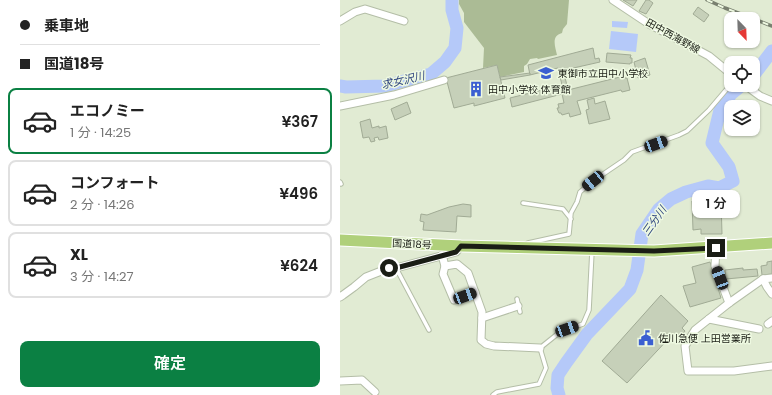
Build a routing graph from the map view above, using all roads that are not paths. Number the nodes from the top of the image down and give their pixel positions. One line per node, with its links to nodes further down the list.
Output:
1 (613, 0): 4 (street, 田中西海野線)
2 (340, 21): 3 (street)
3 (404, 21)
4 (724, 68)
5 (444, 80): 9 (street)
6 (724, 92): 11 (lane)
7 (755, 92): 8 (street)
8 (772, 101)
9 (340, 106)
10 (523, 203): 11 (lane)
11 (571, 219): 15 (lane)
12 (340, 240): 14 (highway, 国道18号)
13 (772, 243): 16 (highway, 国道18号)
14 (461, 246): 15 (highway, 国道18号); 18 (street)
15 (520, 248): 17 (highway, 国道18号)
16 (716, 248): 17 (highway, 国道18号); 26 (street)
17 (592, 249): 32 (lane)
18 (442, 255): 19 (street); 20 (street)
19 (445, 266): 23 (street); 23 (street)
20 (396, 268): 25 (street); 31 (lane)
21 (772, 278): 22 (street)
22 (763, 279): 24 (street); 26 (street)
23 (475, 292): 28 (street)
24 (772, 294)
25 (340, 296)
26 (729, 303): 29 (street)
27 (518, 305): 28 (street)
28 (482, 318): 32 (street)
29 (709, 320): 30 (street); 33 (street)
30 (759, 329)
31 (429, 330)
32 (540, 348): 36 (lane)
33 (772, 366)
34 (340, 381): 35 (street)
35 (375, 392)
36 (493, 395)

